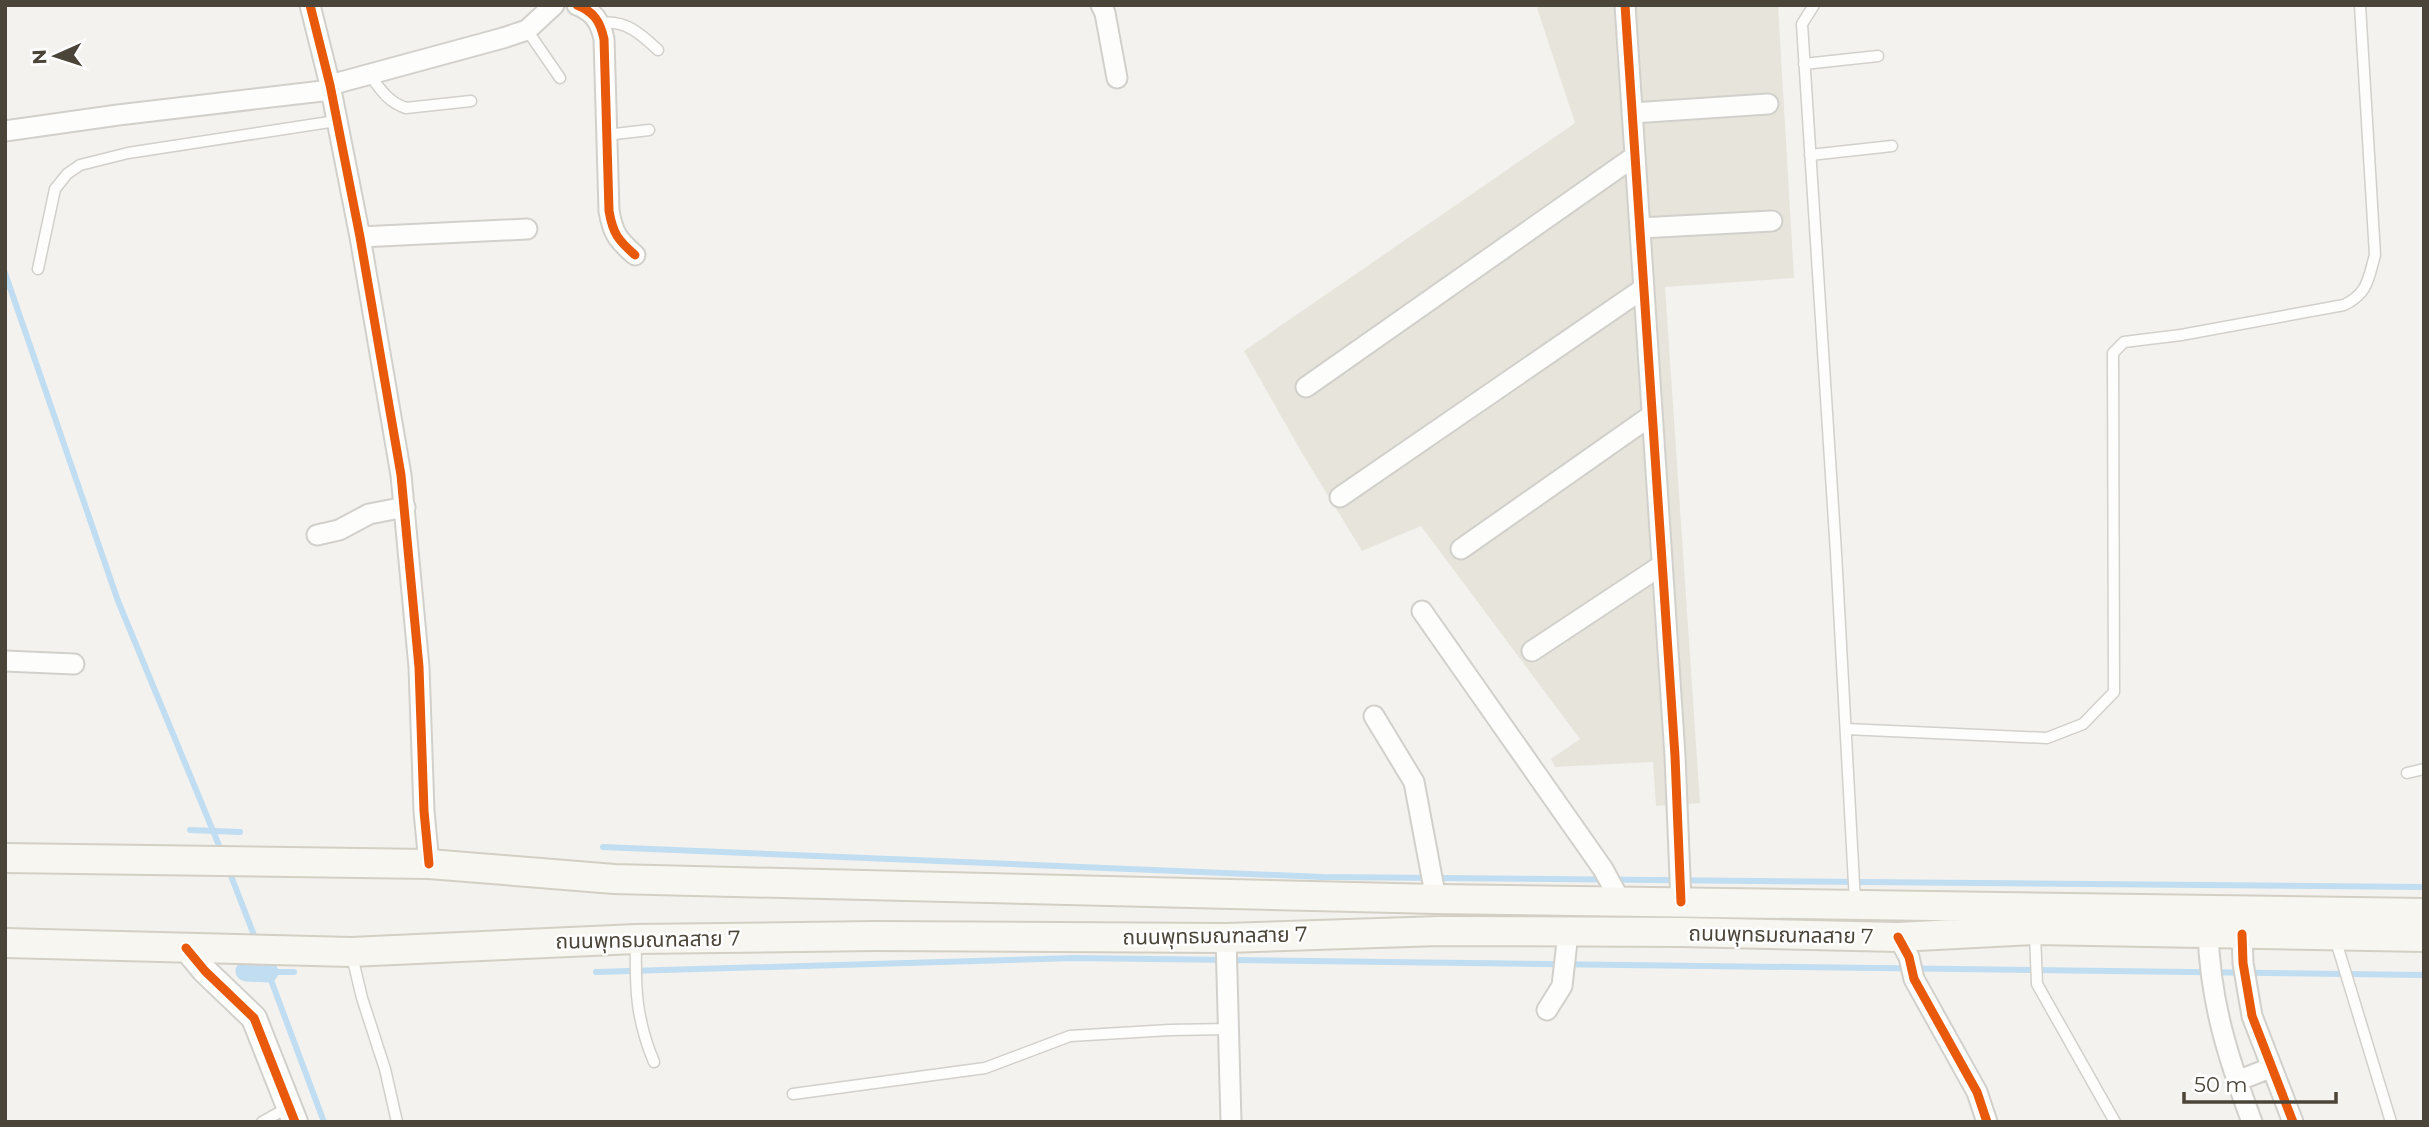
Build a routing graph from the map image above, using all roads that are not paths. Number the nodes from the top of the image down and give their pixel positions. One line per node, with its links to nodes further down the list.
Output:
1 (310, 5): 16 (street)
2 (554, 5): 9 (street)
3 (577, 5): 8 (street)
4 (1101, 5): 15 (street)
5 (1625, 5): 19 (street)
6 (1814, 5): 12 (lane)
7 (2360, 5): 46 (lane)
8 (601, 23): 10 (lane); 23 (street)
9 (527, 30): 13 (street); 14 (lane)
10 (658, 50)
11 (1878, 56): 12 (lane)
12 (1804, 64): 25 (lane)
13 (370, 75): 16 (street); 17 (lane)
14 (560, 78)
15 (1117, 78)
16 (330, 88): 20 (street); 22 (street)
17 (471, 102)
18 (1768, 104): 19 (street)
19 (1632, 113): 26 (street)
20 (336, 121): 30 (street); 32 (lane)
21 (649, 130): 23 (lane)
22 (5, 131)
23 (607, 135): 31 (street)
24 (1892, 146): 25 (lane)
25 (1810, 155): 46 (lane)
26 (1635, 156): 28 (street); 34 (street)
27 (1772, 221): 28 (street)
28 (1640, 228): 33 (street)
29 (527, 229): 30 (street)
30 (360, 237): 37 (street)
31 (635, 256)
32 (38, 269)
33 (1644, 288): 35 (street); 36 (street)
34 (1306, 387)
35 (1652, 415): 39 (street); 40 (street)
36 (1340, 497)
37 (405, 507): 38 (street); 50 (street)
38 (317, 535)
39 (1461, 549)
40 (1662, 565): 42 (street); 53 (street)
41 (1422, 611): 52 (street)
42 (1532, 651)
43 (5, 661): 44 (street)
44 (74, 664)
45 (1374, 716): 51 (street)
46 (1846, 729): 54 (lane)
47 (2424, 769): 48 (lane)
48 (2407, 773)
49 (5, 858): 50 (main road, ถนนพุทธมณฑลสาย 7)
50 (429, 864): 51 (main road, ถนนพุทธมณฑลสาย 7)
51 (1435, 896): 52 (main road, ถนนพุทธมณฑลสาย 7)
52 (1618, 896): 53 (main road, ถนนพุทธมณฑลสาย 7)
53 (1681, 899): 54 (main road, ถนนพุทธมณฑลสาย 7)
54 (1854, 902): 55 (main road, ถนนพุทธมณฑลสาย 7)
55 (2424, 913)
56 (2208, 932): 57 (main road, ถนนพุทธมณฑลสาย 7); 60 (main road, ถนนพุทธมณฑลสาย 7); 72 (street)
57 (2242, 934): 65 (main road, ถนนพุทธมณฑลสาย 7); 71 (street)
58 (2424, 937): 65 (main road, ถนนพุทธมณฑลสาย 7)
59 (636, 939): 62 (main road, ถนนพุทธมณฑลสาย 7); 67 (main road, ถนนพุทธมณฑลสาย 7); 70 (lane)
60 (2035, 941): 64 (main road, ถนนพุทธมณฑลสาย 7); 79 (lane)
61 (5, 943): 66 (main road, ถนนพุทธมณฑลสาย 7)
62 (1226, 943): 63 (main road, ถนนพุทธมณฑลสาย 7); 69 (street)
63 (1567, 944): 64 (main road, ถนนพุทธมณฑลสาย 7); 68 (street)
64 (1903, 947): 78 (street)
65 (2338, 947): 82 (lane)
66 (186, 948): 67 (main road, ถนนพุทธมณฑลสาย 7); 74 (street)
67 (351, 952): 76 (lane)
68 (1547, 1010)
69 (1229, 1029): 73 (lane); 77 (street)
70 (654, 1062)
71 (2270, 1068): 72 (street); 81 (street)
72 (2236, 1081): 80 (street)
73 (793, 1094)
74 (292, 1114): 75 (lane)
75 (262, 1122)
76 (397, 1122)
77 (1231, 1122)
78 (1987, 1122)
79 (2115, 1122)
80 (2252, 1122)
81 (2293, 1122)
82 (2391, 1122)

